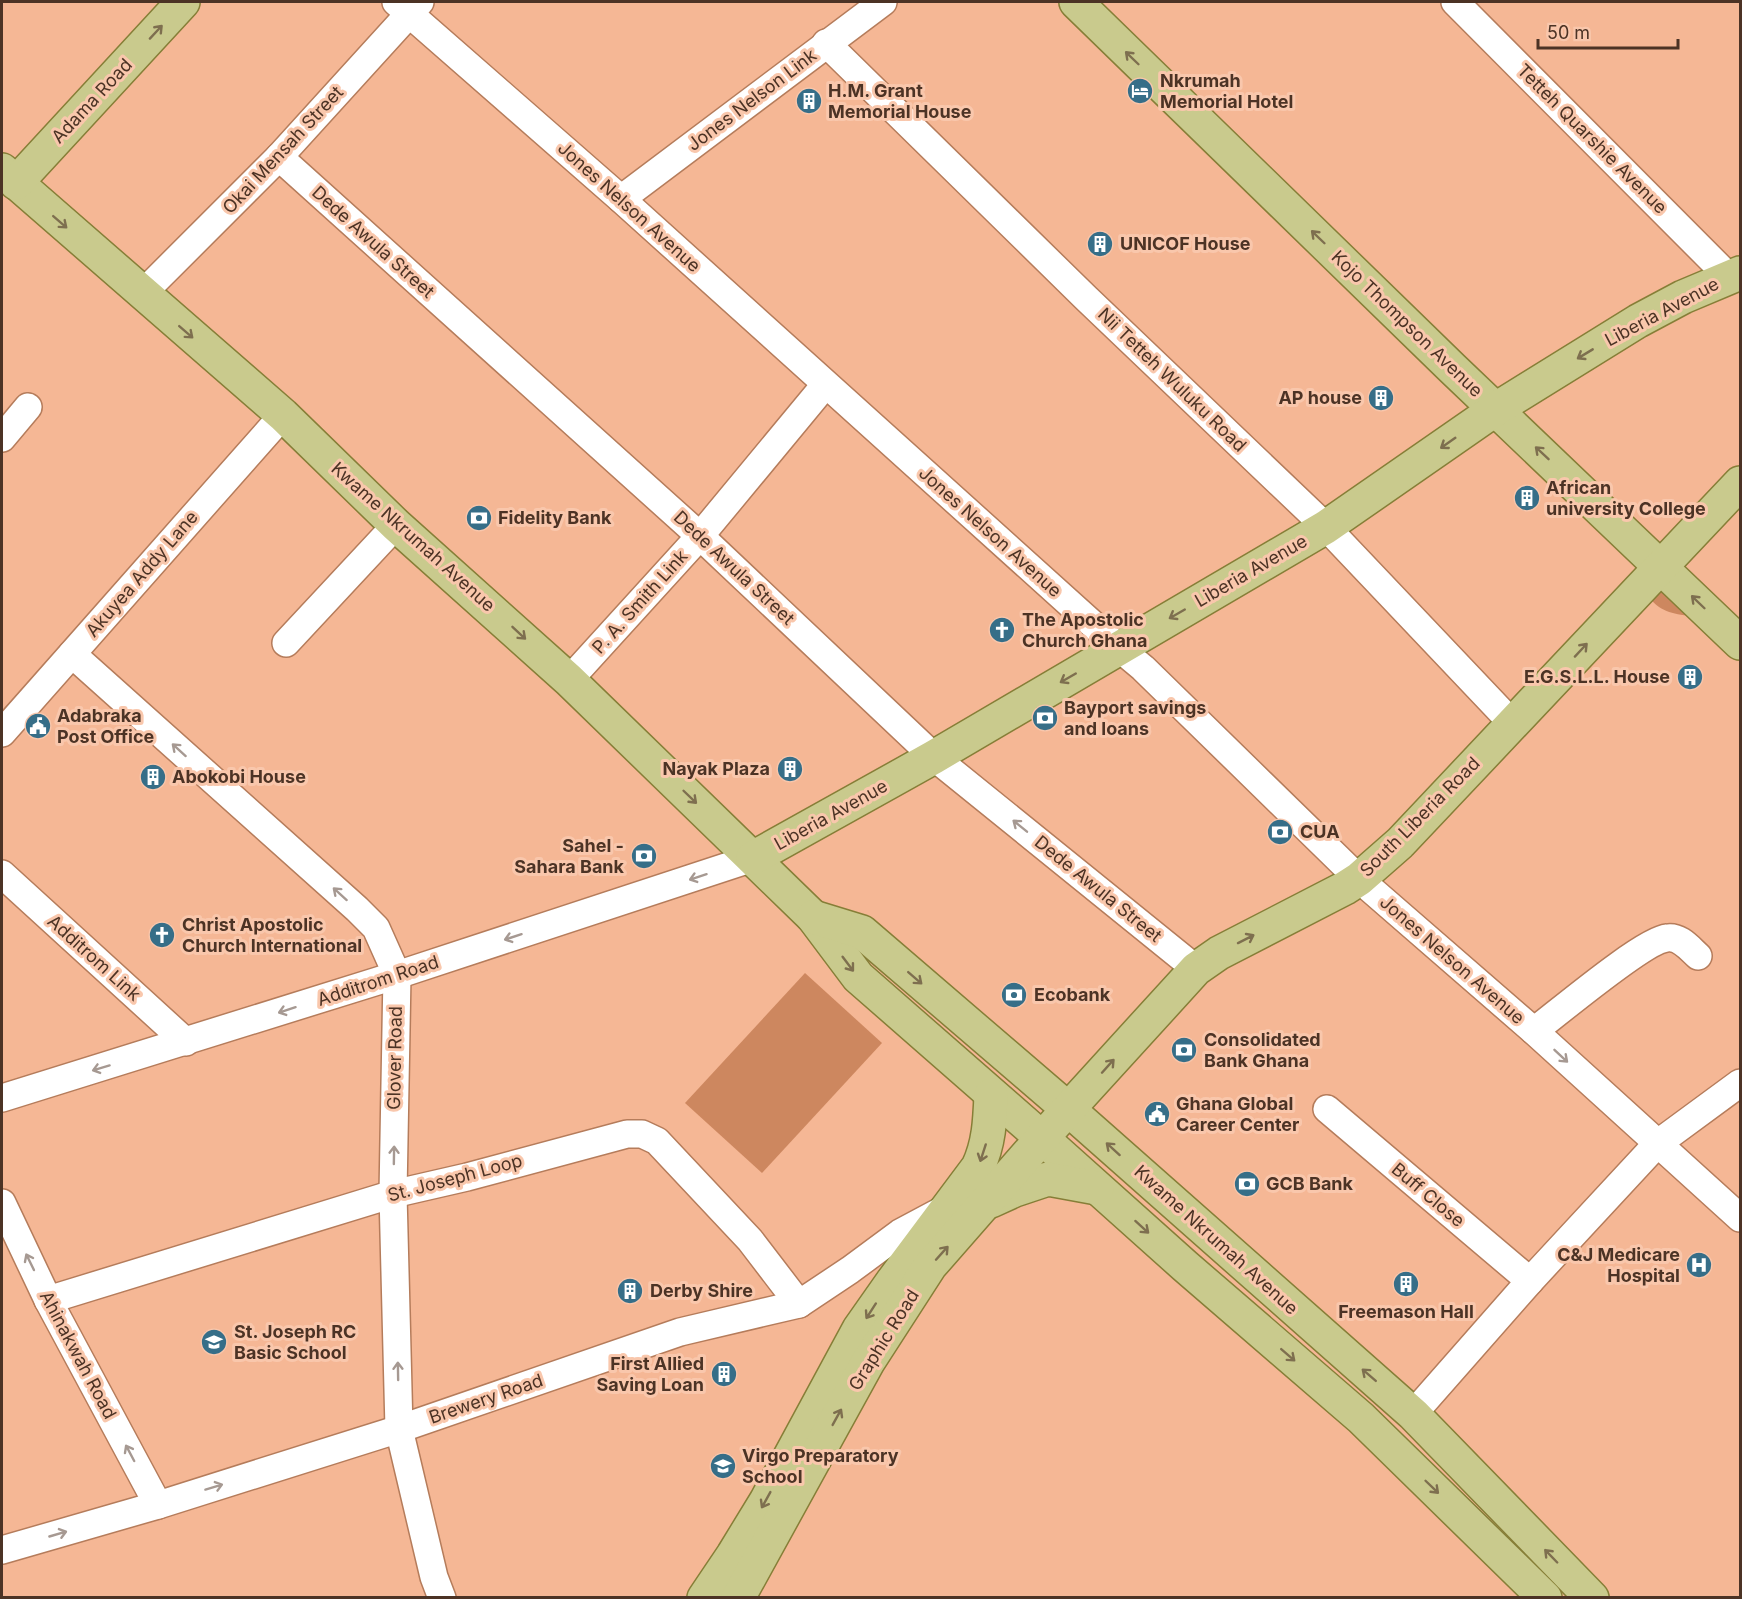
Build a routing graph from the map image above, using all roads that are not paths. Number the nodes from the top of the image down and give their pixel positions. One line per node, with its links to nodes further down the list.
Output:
1 (183, 2): 8 (main road, Adama Road, one-way to 1)
2 (883, 2): 6 (street, Jones Nelson Link)
3 (1076, 2): 14 (main road, Kojo Thompson Avenue, one-way to 3)
4 (1455, 2): 10 (street, Tetteh Quarshie Avenue)
5 (408, 6): 7 (street, Okai Mensah Street); 9 (street, Jones Nelson Avenue)
6 (826, 43): 9 (street, Jones Nelson Link); 19 (street, Nii Tetteh Wuluku Road)
7 (279, 157): 11 (street, Okai Mensah Street); 20 (street, Dede Awula Street)
8 (6, 184): 11 (main road, Kwame Nkrumah Avenue, one-way to 11)
9 (621, 199): 12 (street, Jones Nelson Avenue)
10 (1735, 275): 14 (main road, Liberia Avenue, one-way to 14)
11 (142, 294): 15 (main road, Kwame Nkrumah Avenue, one-way to 15)
12 (825, 385): 20 (street, P. A. Smith Link); 24 (street, Jones Nelson Avenue)
13 (28, 408): 16 (street)
14 (1496, 409): 19 (main road, Liberia Avenue, one-way to 19); 21 (main road, Kojo Thompson Avenue, one-way to 14)
15 (283, 415): 18 (main road, Kwame Nkrumah Avenue); 25 (street, Akuyea Addy Lane)
16 (2, 438)
17 (1740, 483): 21 (main road, South Liberia Road)
18 (396, 525): 22 (street); 26 (main road, Kwame Nkrumah Avenue, one-way to 26)
19 (1326, 527): 24 (main road, Liberia Avenue, one-way to 24); 27 (street, Nii Tetteh Wuluku Road)
20 (700, 536): 26 (street, P. A. Smith Link); 29 (street, Dede Awula Street)
21 (1661, 566): 23 (main road, Kojo Thompson Avenue, one-way to 21); 27 (main road, South Liberia Road, one-way to 21)
22 (286, 643)
23 (1740, 643)
24 (1119, 648): 29 (main road, Liberia Avenue, one-way to 29); 32 (street, Jones Nelson Avenue)
25 (72, 654): 28 (street, Akuyea Addy Lane); 36 (street, Glover Road, one-way to 25)
26 (569, 680): 30 (main road, Kwame Nkrumah Avenue, one-way to 30)
27 (1512, 723): 32 (main road, South Liberia Road)
28 (2, 733)
29 (934, 757): 30 (main road, Liberia Avenue); 35 (street, Dede Awula Street, one-way to 29)
30 (753, 858): 33 (main road, Kwame Nkrumah Avenue); 36 (street, Additrom Road, one-way to 36)
31 (2, 874): 38 (street, Additrom Link)
32 (1359, 879): 35 (main road, South Liberia Road, one-way to 32); 37 (street, Jones Nelson Avenue)
33 (813, 917): 40 (main road, Kwame Nkrumah Avenue, one-way to 40); 43 (main road, Kwame Nkrumah Avenue, one-way to 43)
34 (1698, 956): 37 (street)
35 (1196, 969): 43 (main road, South Liberia Road, one-way to 35)
36 (397, 975): 38 (street, Additrom Road, one-way to 38); 47 (street, Glover Road, one-way to 36)
37 (1534, 1031): 45 (street, Jones Nelson Avenue, one-way to 45)
38 (186, 1042): 41 (street, Additrom Road, one-way to 41)
39 (1740, 1083): 45 (street)
40 (991, 1095): 44 (main road, Kwame Nkrumah Avenue); 50 (main road, Graphic Road, one-way to 50)
41 (2, 1098)
42 (1327, 1108): 52 (street, Buff Close)
43 (1068, 1109): 44 (main road, Graphic Road); 55 (main road, Kwame Nkrumah Avenue, one-way to 43)
44 (1042, 1138): 46 (main road, Kwame Nkrumah Avenue); 49 (main road, Graphic Road)
45 (1657, 1144): 51 (street, Jones Nelson Avenue); 52 (street)
46 (1098, 1188): 49 (main road); 62 (main road, Kwame Nkrumah Avenue, one-way to 62)
47 (393, 1194): 53 (street, St. Joseph Loop); 54 (street, St. Joseph Loop); 56 (street, Glover Road, one-way to 47)
48 (2, 1203): 53 (street, Ahinakwah Road, one-way to 48)
49 (987, 1203): 61 (main road, Graphic Road, one-way to 49)
50 (951, 1206): 54 (street, Brewery Road); 60 (main road, Graphic Road, one-way to 60)
51 (1740, 1218)
52 (1530, 1281): 55 (street)
53 (48, 1300): 57 (street, Ahinakwah Road, one-way to 53)
54 (799, 1304): 56 (street, Brewery Road)
55 (1413, 1414): 63 (main road, Kwame Nkrumah Avenue, one-way to 55)
56 (399, 1429): 57 (street, Brewery Road, one-way to 56); 59 (street, Glover Road)
57 (158, 1505): 58 (street, Brewery Road, one-way to 57)
58 (2, 1550)
59 (442, 1598)
60 (704, 1598)
61 (738, 1598)
62 (1545, 1598)
63 (1592, 1598)

